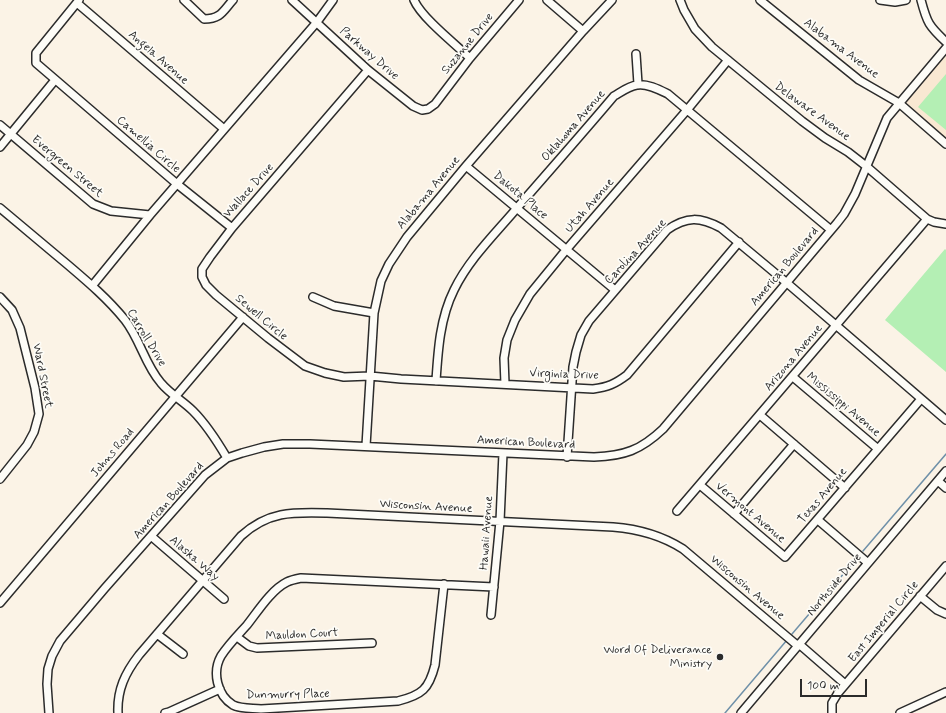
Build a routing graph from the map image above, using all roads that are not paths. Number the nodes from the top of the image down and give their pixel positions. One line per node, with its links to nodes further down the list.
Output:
1 (184, 0): 2 (street)
2 (233, 0)
3 (292, 0): 15 (street, Parkway Drive)
4 (333, 0): 15 (street, Camellia Circle)
5 (414, 0): 20 (street)
6 (519, 0): 20 (street, Suzanne Drive)
7 (547, 0): 16 (street)
8 (612, 0): 16 (street, Alabama Avenue)
9 (680, 0): 21 (street, Delaware Avenue)
10 (760, 0): 25 (street, Alabama Avenue)
11 (880, 0): 12 (street)
12 (906, 0)
13 (921, 0): 17 (street)
14 (78, 1): 23 (street, Camellia Circle); 29 (street, Angela Avenue)
15 (317, 22): 22 (street, Parkway Drive); 29 (street, Camellia Circle)
16 (583, 31): 33 (street, Alabama Avenue)
17 (946, 42)
18 (946, 48): 25 (street, American Boulevard)
19 (636, 54): 24 (street)
20 (470, 58): 26 (street, Suzanne Drive)
21 (728, 60): 27 (street, Utah Avenue); 34 (street, Delaware Avenue)
22 (368, 70): 26 (street, Parkway Drive); 41 (street, Wallace Drive)
23 (55, 80): 30 (street); 35 (street, Camellia Circle)
24 (638, 84): 27 (street); 37 (street, Oklahoma Avenue)
25 (899, 103): 31 (street, Alabama Avenue); 34 (street, American Boulevard)
26 (435, 104)
27 (687, 110): 42 (street); 44 (street, Utah Avenue)
28 (0, 125): 30 (street, Evergreen Street)
29 (224, 129): 35 (street, Camellia Circle)
30 (11, 134): 32 (street); 38 (street, Evergreen Street)
31 (946, 144)
32 (0, 147)
33 (466, 166): 37 (street, Dakota Place); 50 (street, Alabama Avenue)
34 (866, 166): 39 (street, Delaware Avenue); 42 (street, American Boulevard)
35 (177, 184): 38 (street); 41 (street, Wallace Drive)
36 (0, 208): 46 (street, Carroll Drive)
37 (517, 208): 44 (street, Dakota Place); 55 (street, Oklahoma Avenue)
38 (150, 215): 46 (street)
39 (927, 219): 40 (street, Delaware Avenue); 52 (street, Arizona Avenue)
40 (946, 224)
41 (232, 228): 51 (street, Sewell Circle)
42 (831, 230): 45 (street, American Boulevard)
43 (739, 242): 45 (street, Carolina Avenue); 47 (street, Carolina Avenue); 57 (street, Virginia Drive)
44 (566, 250): 47 (street, Dakota Place); 56 (street, Utah Avenue)
45 (787, 283): 52 (street, Carolina Avenue); 66 (street, American Boulevard)
46 (92, 286): 58 (street, Carroll Drive)
47 (615, 290): 57 (street, Carolina Avenue)
48 (313, 296): 50 (street)
49 (0, 297): 69 (street, Ward Street)
50 (374, 313): 53 (street, Alabama Avenue)
51 (243, 317): 53 (street, Sewell Circle); 58 (street, Johns Road)
52 (836, 326): 54 (street, Arizona Avenue); 59 (street, Carolina Avenue)
53 (370, 376): 55 (street, Virginia Drive); 63 (street, Alabama Avenue)
54 (793, 377): 60 (street, Arizona Avenue); 64 (street, Mississippi Avenue)
55 (436, 381): 56 (street, Virginia Drive)
56 (505, 384): 57 (street, Virginia Drive)
57 (572, 388): 66 (street, Carolina Avenue)
58 (176, 396): 67 (street, Carroll Drive); 87 (street, Johns Road)
59 (921, 399): 61 (street, Carolina Avenue); 64 (street, Texas Avenue)
60 (760, 415): 62 (street); 71 (street, Arizona Avenue)
61 (946, 420)
62 (794, 444): 72 (street); 75 (street)
63 (366, 446): 65 (street, American Boulevard); 67 (street, American Boulevard)
64 (878, 449): 72 (street, Texas Avenue)
65 (503, 453): 66 (street, American Boulevard); 77 (street, Hawaii Avenue)
66 (567, 457)
67 (227, 458): 78 (street, American Boulevard)
68 (946, 471): 70 (street, Northside Drive)
69 (1, 476)
70 (938, 481): 73 (street); 80 (street, Northside Drive)
71 (700, 485): 74 (street, Arizona Avenue); 75 (street, Vermont Avenue)
72 (845, 488): 76 (street, Texas Avenue)
73 (946, 488)
74 (677, 511)
75 (734, 514): 79 (street, Vermont Avenue)
76 (818, 520): 79 (street, Texas Avenue); 80 (street)
77 (500, 521): 82 (street, Wisconsin Avenue); 84 (street, Hawaii Avenue); 93 (street, Wisconsin Avenue)
78 (151, 536): 82 (street, Alaska Way); 98 (street, American Boulevard)
79 (785, 557)
80 (868, 563): 93 (street, Northside Drive)
81 (946, 566): 85 (street, East Imperial Circle)
82 (202, 581): 86 (street, Alaska Way); 90 (street, Wisconsin Avenue)
83 (444, 584): 84 (street, Dunmurry Place); 91 (street, Dunmurry Place); 96 (street, Dunmurry Place)
84 (494, 587): 89 (street, Hawaii Avenue)
85 (920, 596): 88 (street); 95 (street, East Imperial Circle)
86 (224, 599)
87 (0, 602)
88 (946, 614)
89 (491, 615)
90 (157, 634): 94 (street); 99 (street, Wisconsin Avenue)
91 (237, 637): 92 (street, Mauldon Court); 96 (street, Dunmurry Place)
92 (372, 643)
93 (798, 645): 95 (street, Wisconsin Avenue); 101 (street, Northside Drive)
94 (183, 654)
95 (846, 684): 102 (street, East Imperial Circle)
96 (220, 689): 100 (street)
97 (946, 692): 103 (street)
98 (48, 713)
99 (118, 713)
100 (165, 713)
101 (740, 713)
102 (832, 713)
103 (900, 713)

